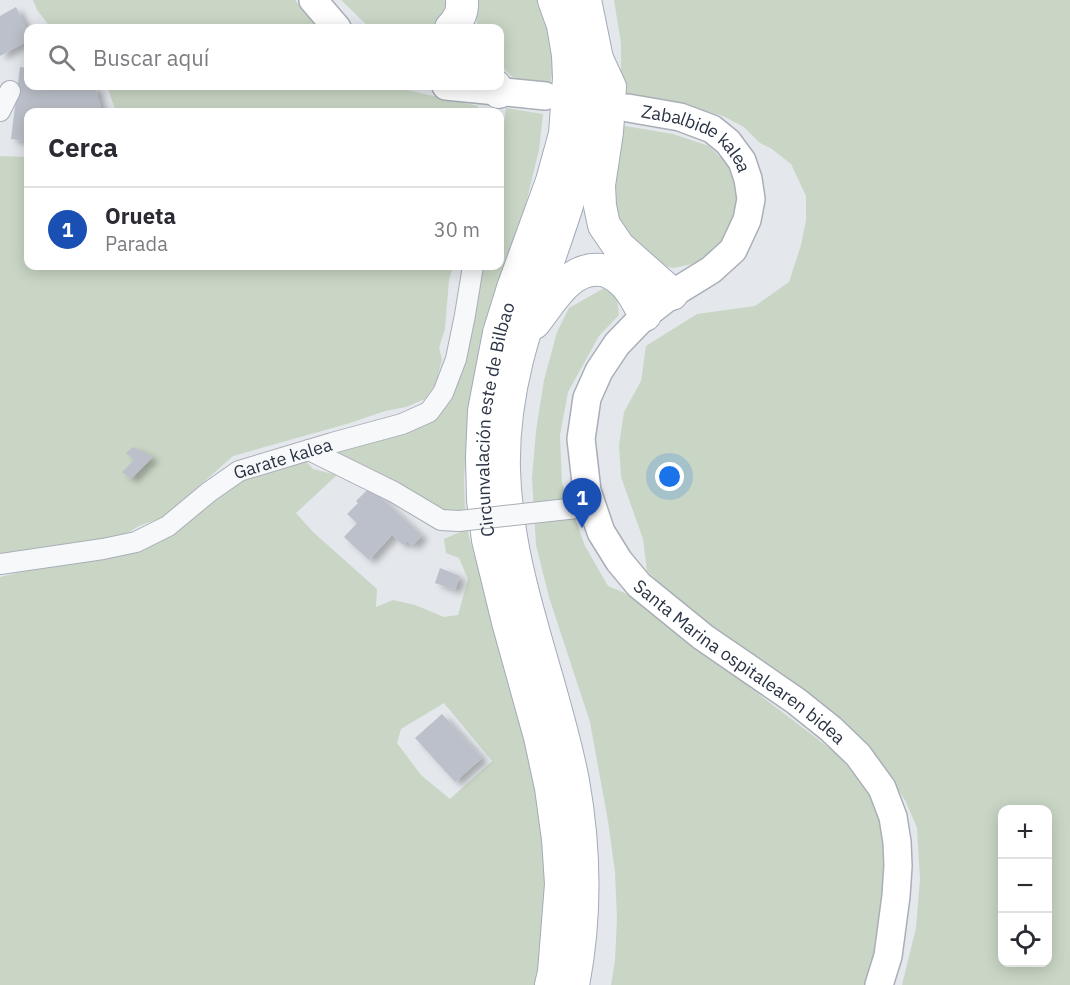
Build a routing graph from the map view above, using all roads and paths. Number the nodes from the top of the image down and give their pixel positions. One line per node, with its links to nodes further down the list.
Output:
1 (313, 0): 4 (street)
2 (554, 0): 19 (main road, Circunvalación este de Bilbao)
3 (585, 0): 5 (main road)
4 (334, 24)
5 (597, 59): 13 (main road); 15 (main road, Circunvalación este de Bilbao)
6 (465, 90): 9 (street)
7 (10, 91): 11 (street)
8 (545, 96): 9 (street)
9 (497, 97)
10 (628, 108): 13 (street, Zabalbide kalea)
11 (0, 111)
12 (472, 270): 16 (street, Garate kalea)
13 (665, 288): 14 (street, Zabalbide kalea)
14 (645, 315): 15 (main road); 17 (street, Santa Marina ospitalearen bidea)
15 (521, 341): 20 (main road, Circunvalación este de Bilbao)
16 (309, 450): 17 (street, bridge); 18 (street, Garate kalea)
17 (585, 507): 21 (street, Santa Marina ospitalearen bidea)
18 (0, 564)
19 (550, 985)
20 (573, 985)
21 (879, 985)

